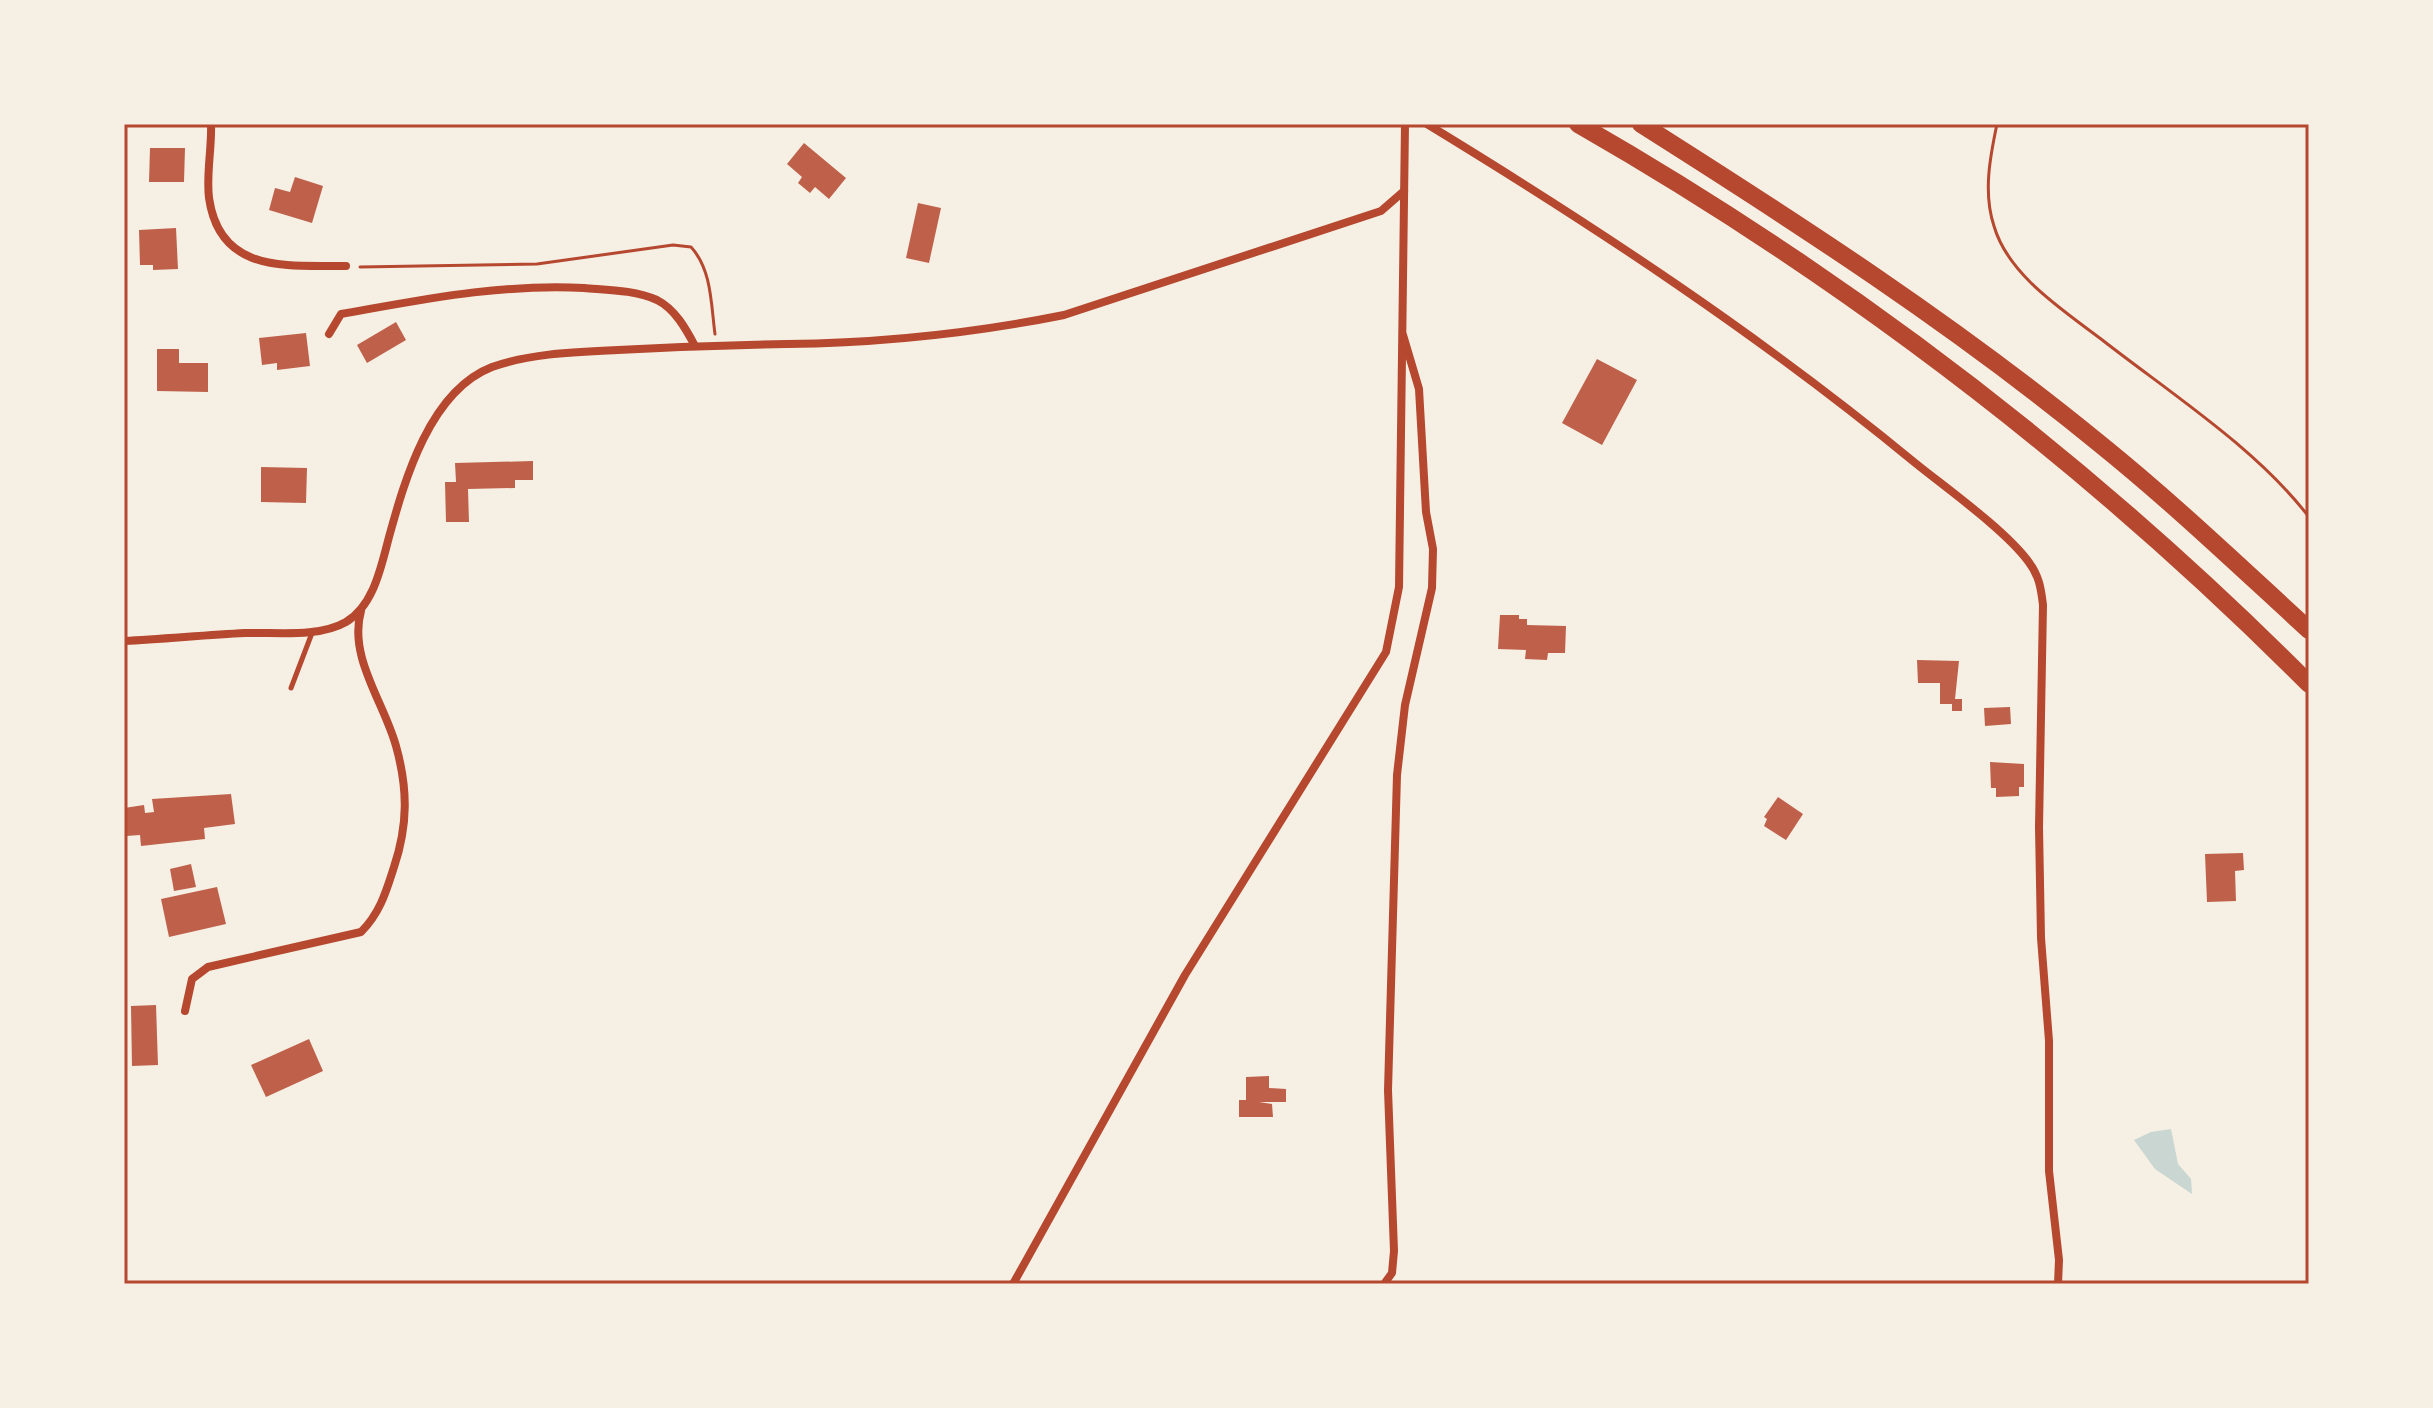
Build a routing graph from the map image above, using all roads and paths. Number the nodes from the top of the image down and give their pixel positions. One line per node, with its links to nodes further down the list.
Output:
1 (211, 124): 8 (street)
2 (1405, 124): 7 (street)
3 (1427, 124): 23 (street)
4 (1578, 124): 18 (highway)
5 (1641, 124): 15 (highway)
6 (1997, 124): 13 (path)
7 (1404, 191): 9 (street); 12 (street)
8 (346, 266): 12 (path)
9 (1400, 327): 21 (street); 22 (street)
10 (329, 334): 11 (street)
11 (695, 346): 12 (street); 14 (street)
12 (717, 346)
13 (2309, 517)
14 (361, 611): 16 (street); 20 (street)
15 (2309, 630)
16 (313, 631): 17 (street); 19 (lane)
17 (124, 641)
18 (2309, 684)
19 (291, 688)
20 (185, 1011)
21 (1013, 1284)
22 (1384, 1284)
23 (2058, 1284)

